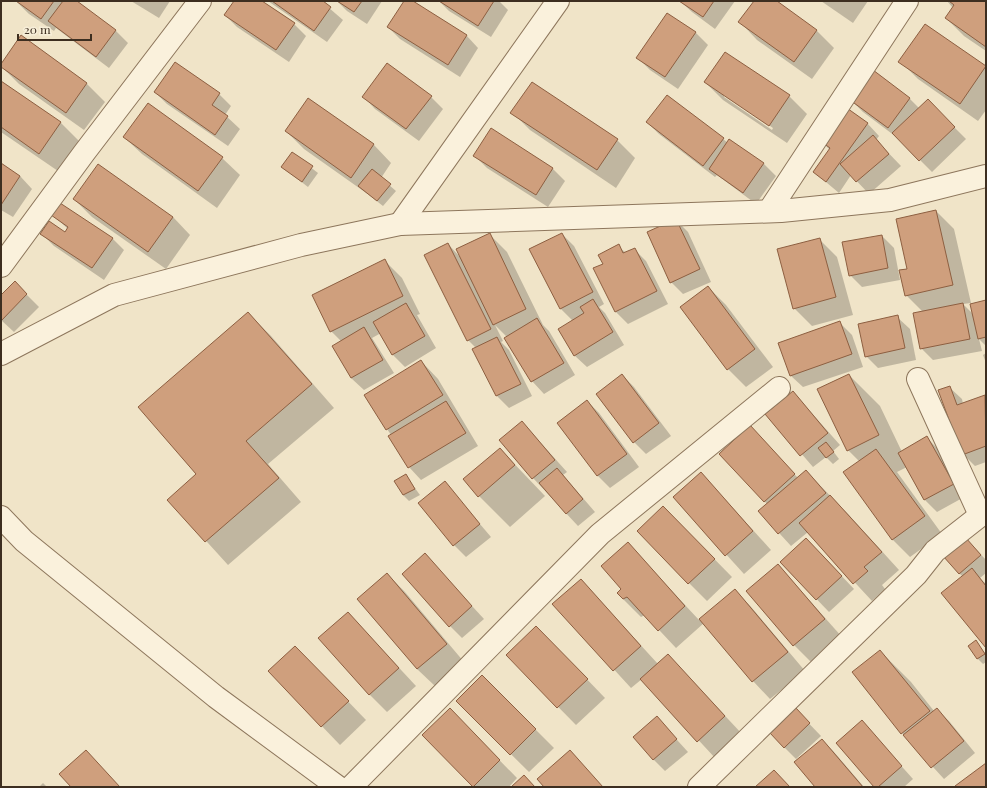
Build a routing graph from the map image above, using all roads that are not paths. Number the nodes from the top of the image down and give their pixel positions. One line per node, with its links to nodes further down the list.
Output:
1 (200, 1): 7 (street)
2 (558, 1): 6 (street)
3 (907, 1): 5 (street)
4 (986, 176): 5 (street)
5 (769, 211): 6 (street)
6 (400, 224): 8 (street)
7 (1, 266)
8 (1, 354)
9 (918, 379): 11 (street)
10 (779, 388): 14 (street)
11 (983, 513): 15 (street)
12 (1, 517): 13 (street)
13 (338, 787)
14 (350, 787)
15 (699, 787)

